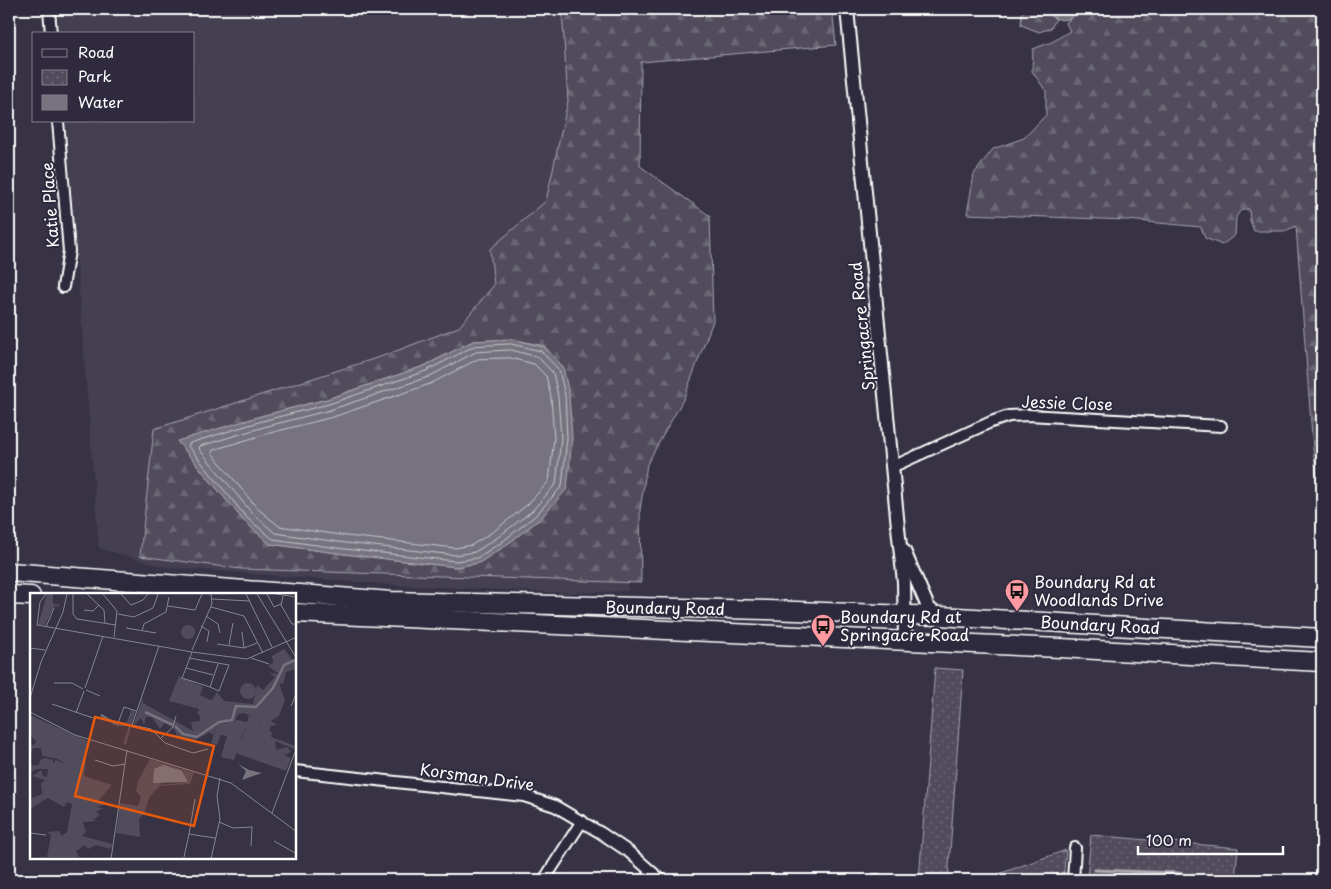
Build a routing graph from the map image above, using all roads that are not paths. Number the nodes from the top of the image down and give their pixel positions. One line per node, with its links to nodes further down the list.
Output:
1 (49, 9): 3 (street)
2 (847, 9): 7 (street, Springacre Road)
3 (51, 32)
4 (58, 122): 5 (street, Katie Place)
5 (63, 286)
6 (1221, 426): 7 (street, Jessie Close)
7 (892, 467): 8 (street, Springacre Road)
8 (899, 537): 15 (street, Springacre Road); 16 (street)
9 (9, 572): 10 (highway, Boundary Road)
10 (286, 593)
11 (296, 594): 15 (highway, Boundary Road)
12 (9, 595): 13 (highway)
13 (30, 596)
14 (296, 613): 18 (highway, Boundary Road)
15 (904, 614): 16 (highway, Boundary Road); 18 (street, Springacre Road)
16 (939, 616): 17 (highway, Boundary Road)
17 (1322, 638)
18 (905, 640): 19 (highway, Boundary Road)
19 (1322, 662)
20 (296, 771): 21 (street, Korsman Drive)
21 (582, 821): 23 (street); 24 (street, Korsman Drive)
22 (1075, 848): 25 (street)
23 (544, 880)
24 (661, 880)
25 (1073, 880)

